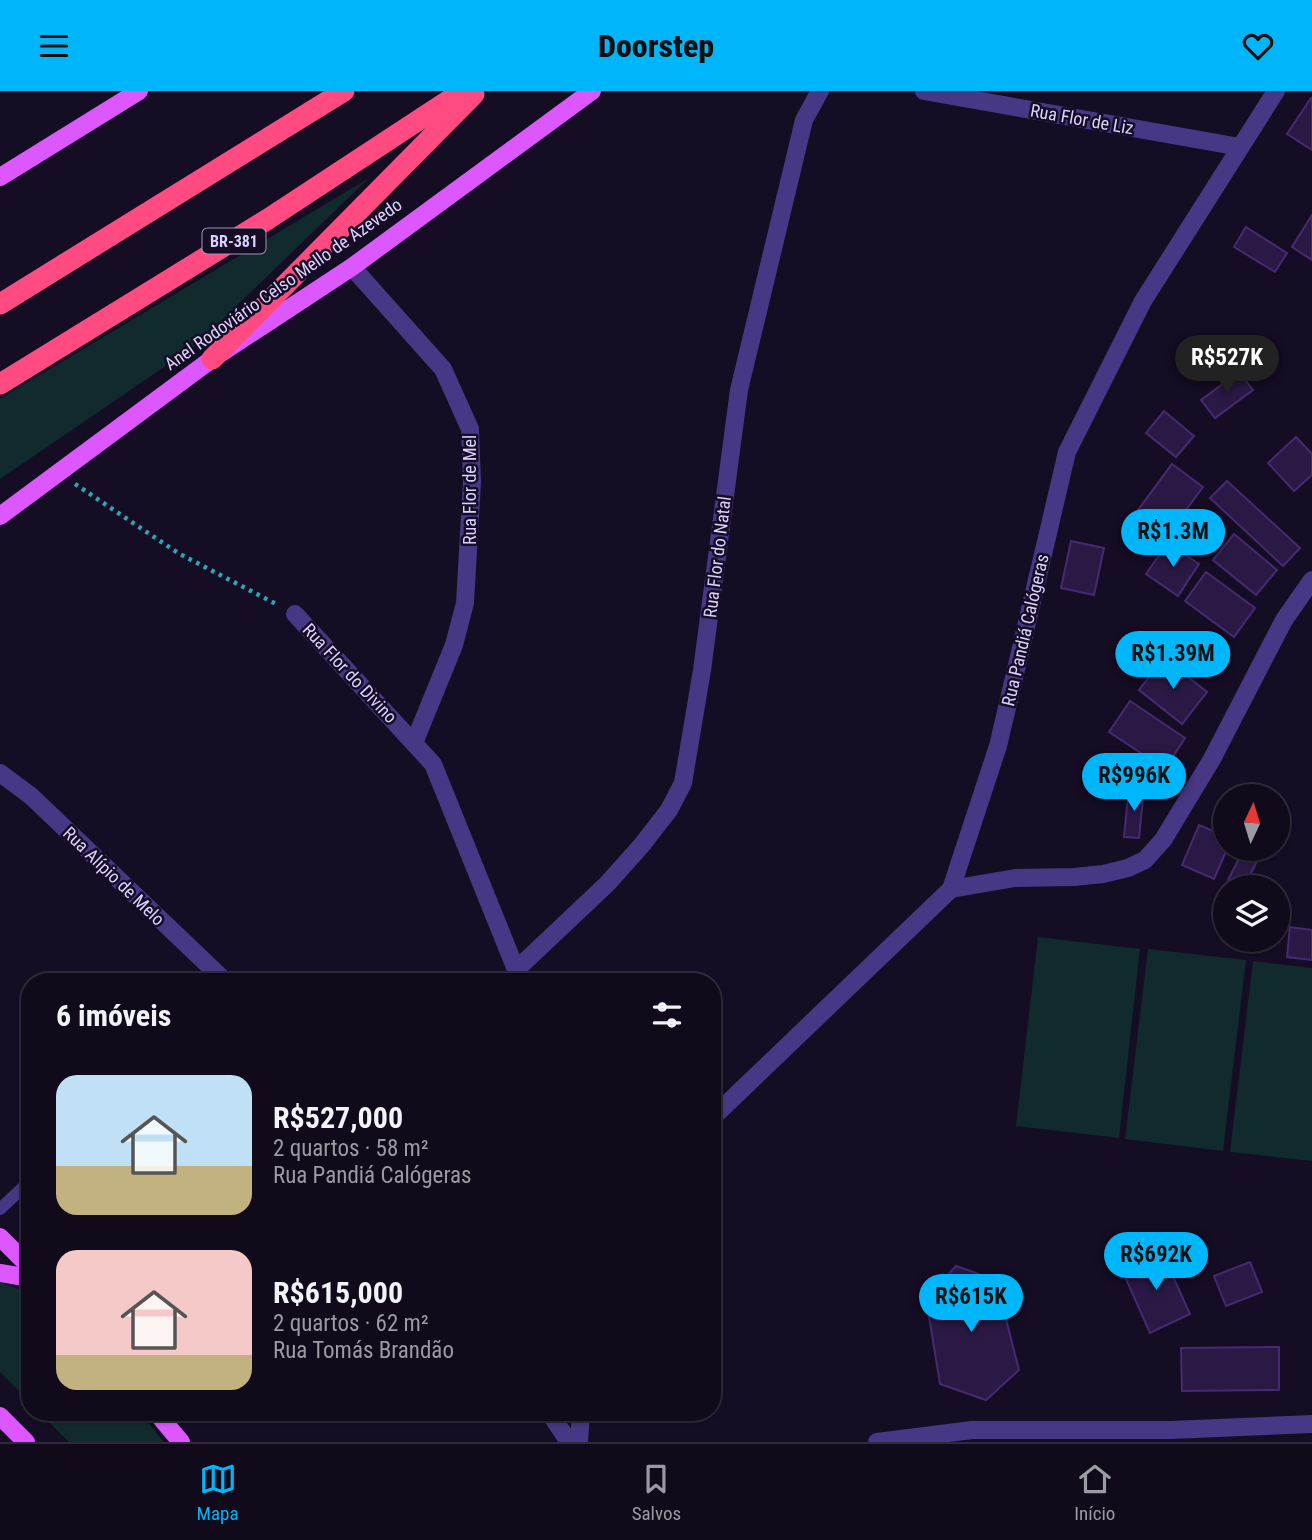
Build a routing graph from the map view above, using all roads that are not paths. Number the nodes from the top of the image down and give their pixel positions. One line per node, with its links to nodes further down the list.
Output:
1 (139, 91): 10 (main road)
2 (344, 91): 12 (highway)
3 (463, 91): 14 (highway, BR-381)
4 (477, 91): 13 (highway)
5 (592, 91): 11 (main road, Anel Rodoviário Celso Mello de Azevedo)
6 (820, 91): 23 (street, Rua Flor do Natal)
7 (924, 91): 9 (street, Rua Flor de Liz)
8 (1276, 91): 9 (street, Rua Pandiá Calógeras)
9 (1240, 147): 20 (street, Rua Pandiá Calógeras)
10 (0, 177)
11 (352, 267): 13 (main road, Anel Rodoviário Celso Mello de Azevedo); 18 (street, Rua Flor de Mel)
12 (0, 304)
13 (212, 359): 15 (main road, Anel Rodoviário Celso Mello de Azevedo)
14 (0, 384)
15 (0, 516)
16 (1312, 580): 20 (street)
17 (295, 614): 18 (street, Rua Flor do Divino)
18 (414, 743): 22 (street, Rua Flor do Divino)
19 (0, 773): 21 (street, Rua Alípio de Melo)
20 (951, 889): 24 (street, Rua Pandiá Calógeras)
21 (217, 973)
22 (518, 973)
23 (522, 973)
24 (721, 1109)
25 (21, 1189): 26 (lane)
26 (0, 1209)
27 (0, 1237): 28 (main road)
28 (21, 1258)
29 (0, 1273): 30 (main road)
30 (21, 1276)
31 (0, 1416): 37 (main road)
32 (164, 1421): 38 (main road)
33 (555, 1421): 39 (street)
34 (580, 1421): 40 (street)
35 (1312, 1424): 36 (street)
36 (974, 1436): 41 (street)
37 (26, 1442)
38 (181, 1442)
39 (569, 1442)
40 (579, 1442)
41 (877, 1442)

